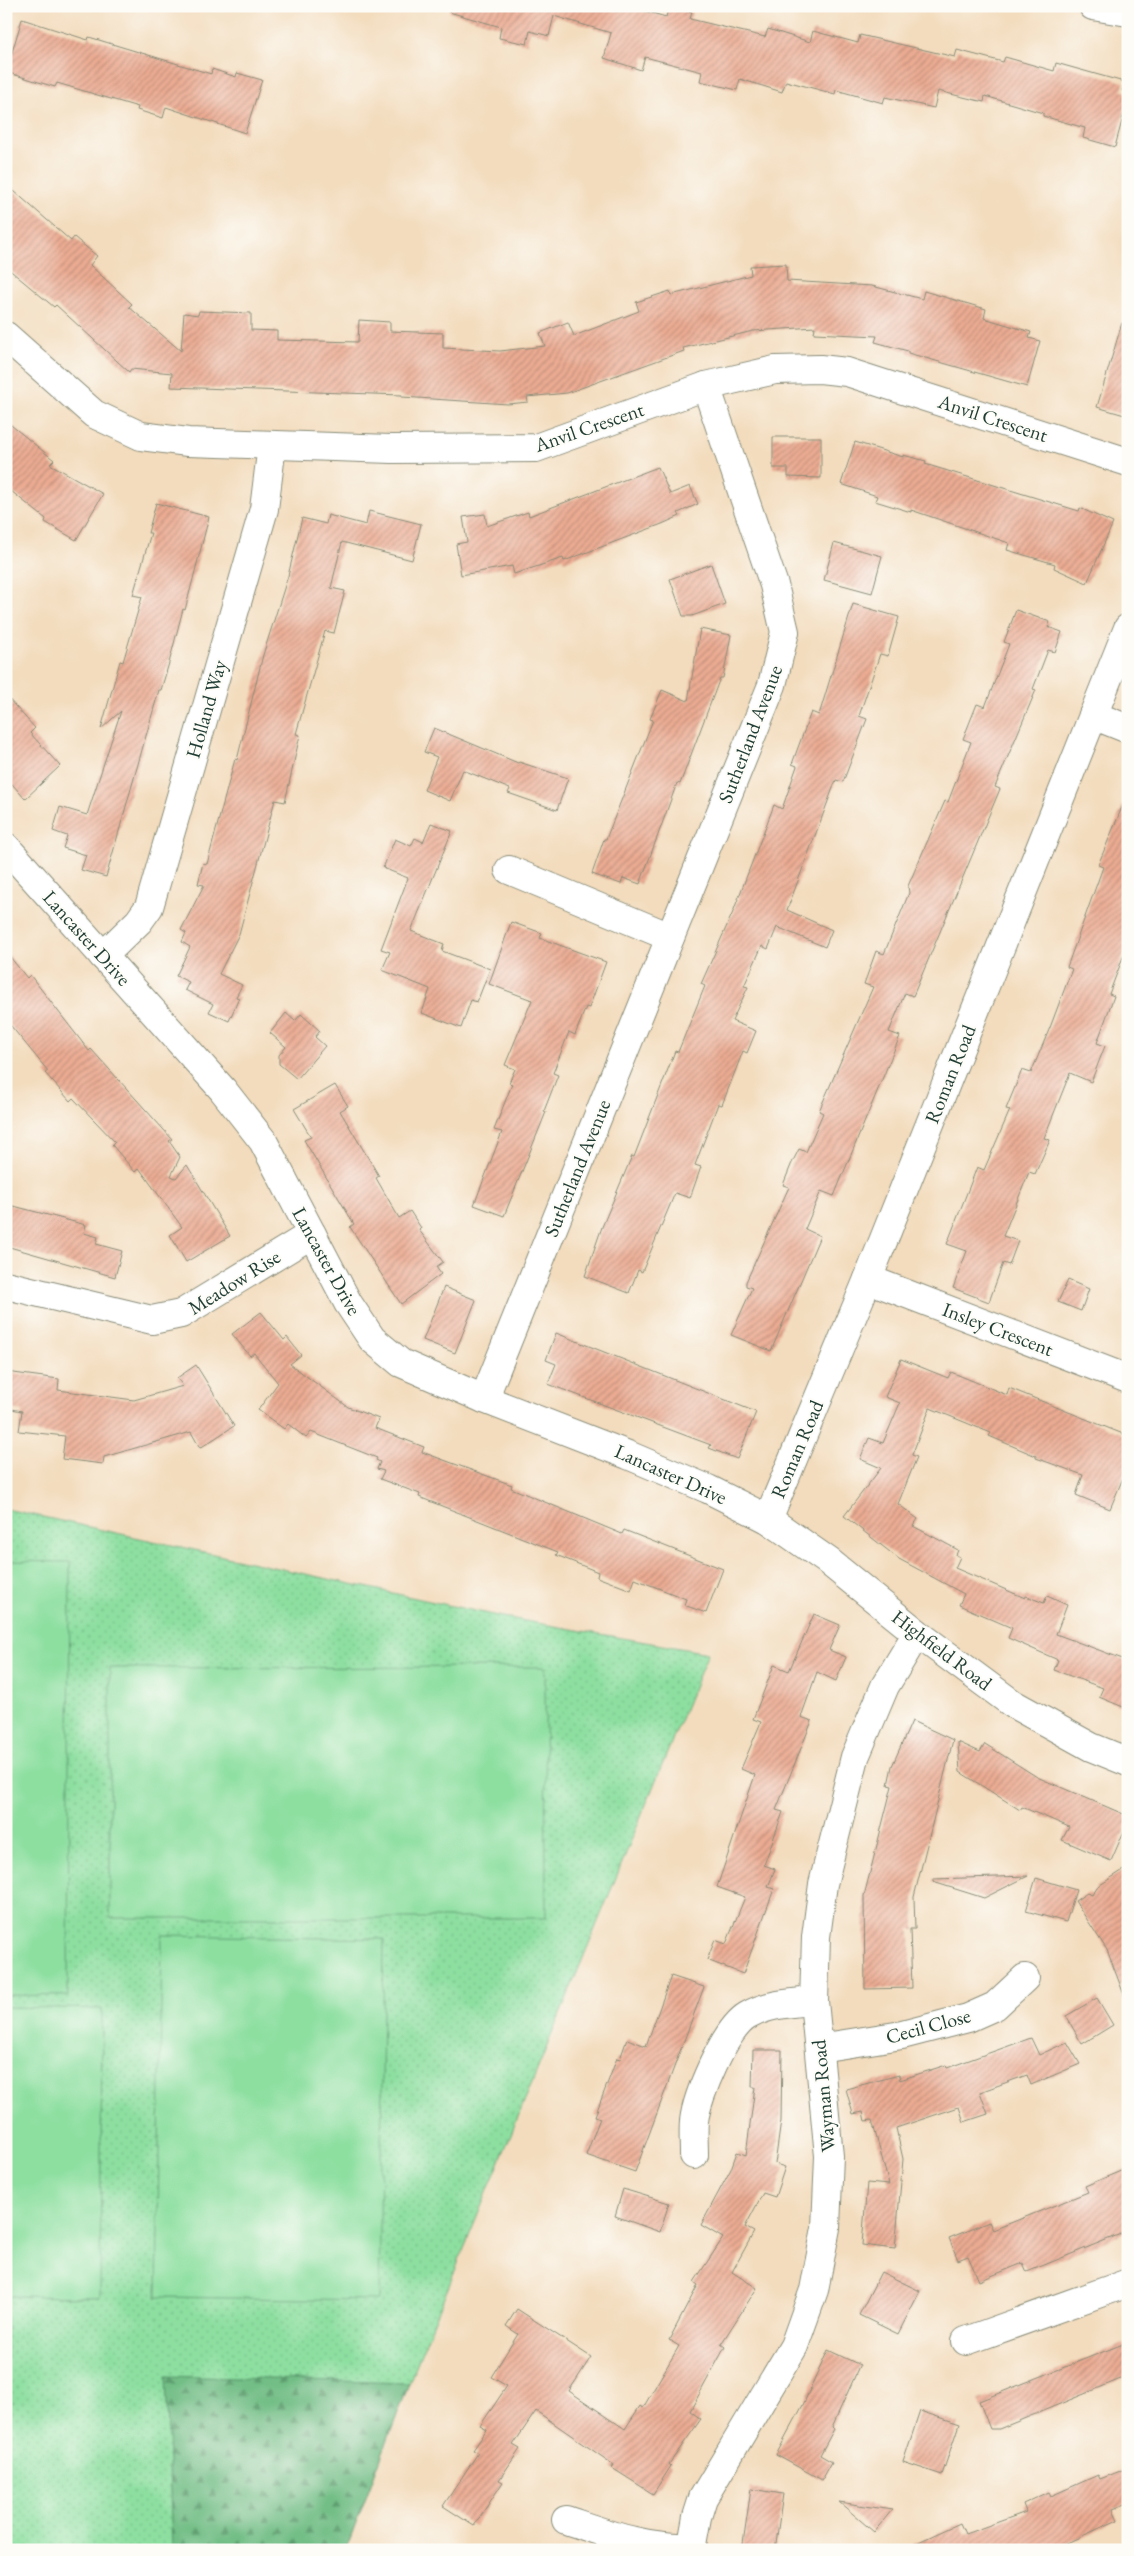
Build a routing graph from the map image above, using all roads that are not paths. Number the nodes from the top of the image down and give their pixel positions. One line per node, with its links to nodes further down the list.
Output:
1 (1093, 6): 2 (street)
2 (1128, 12)
3 (6, 336): 5 (street, Anvil Crescent)
4 (706, 386): 5 (street, Anvil Crescent); 6 (street, Anvil Crescent); 12 (street, Sutherland Avenue)
5 (272, 445): 13 (street, Holland Way)
6 (1128, 462)
7 (1128, 628): 8 (street, Roman Road)
8 (1093, 715): 9 (street); 15 (street, Roman Road)
9 (1128, 729)
10 (6, 847): 13 (street, Lancaster Drive)
11 (509, 870): 12 (street)
12 (670, 937): 18 (street, Sutherland Avenue)
13 (103, 956): 14 (street, Lancaster Drive)
14 (312, 1234): 16 (street, Meadow Rise); 18 (street, Lancaster Drive)
15 (868, 1279): 17 (street, Insley Crescent); 19 (street, Roman Road)
16 (6, 1285)
17 (1128, 1379)
18 (484, 1399): 19 (street, Lancaster Drive)
19 (768, 1519): 20 (street, Highfield Road)
20 (917, 1633): 21 (street, Highfield Road); 23 (street, Wayman Road)
21 (1128, 1762)
22 (1025, 1978): 24 (street, Cecil Close)
23 (814, 2001): 24 (street, Wayman Road); 25 (street)
24 (819, 2048): 29 (street, Wayman Road)
25 (694, 2156)
26 (1128, 2284): 27 (street)
27 (966, 2341)
28 (566, 2520): 29 (street, Wayman Road)
29 (691, 2548)

